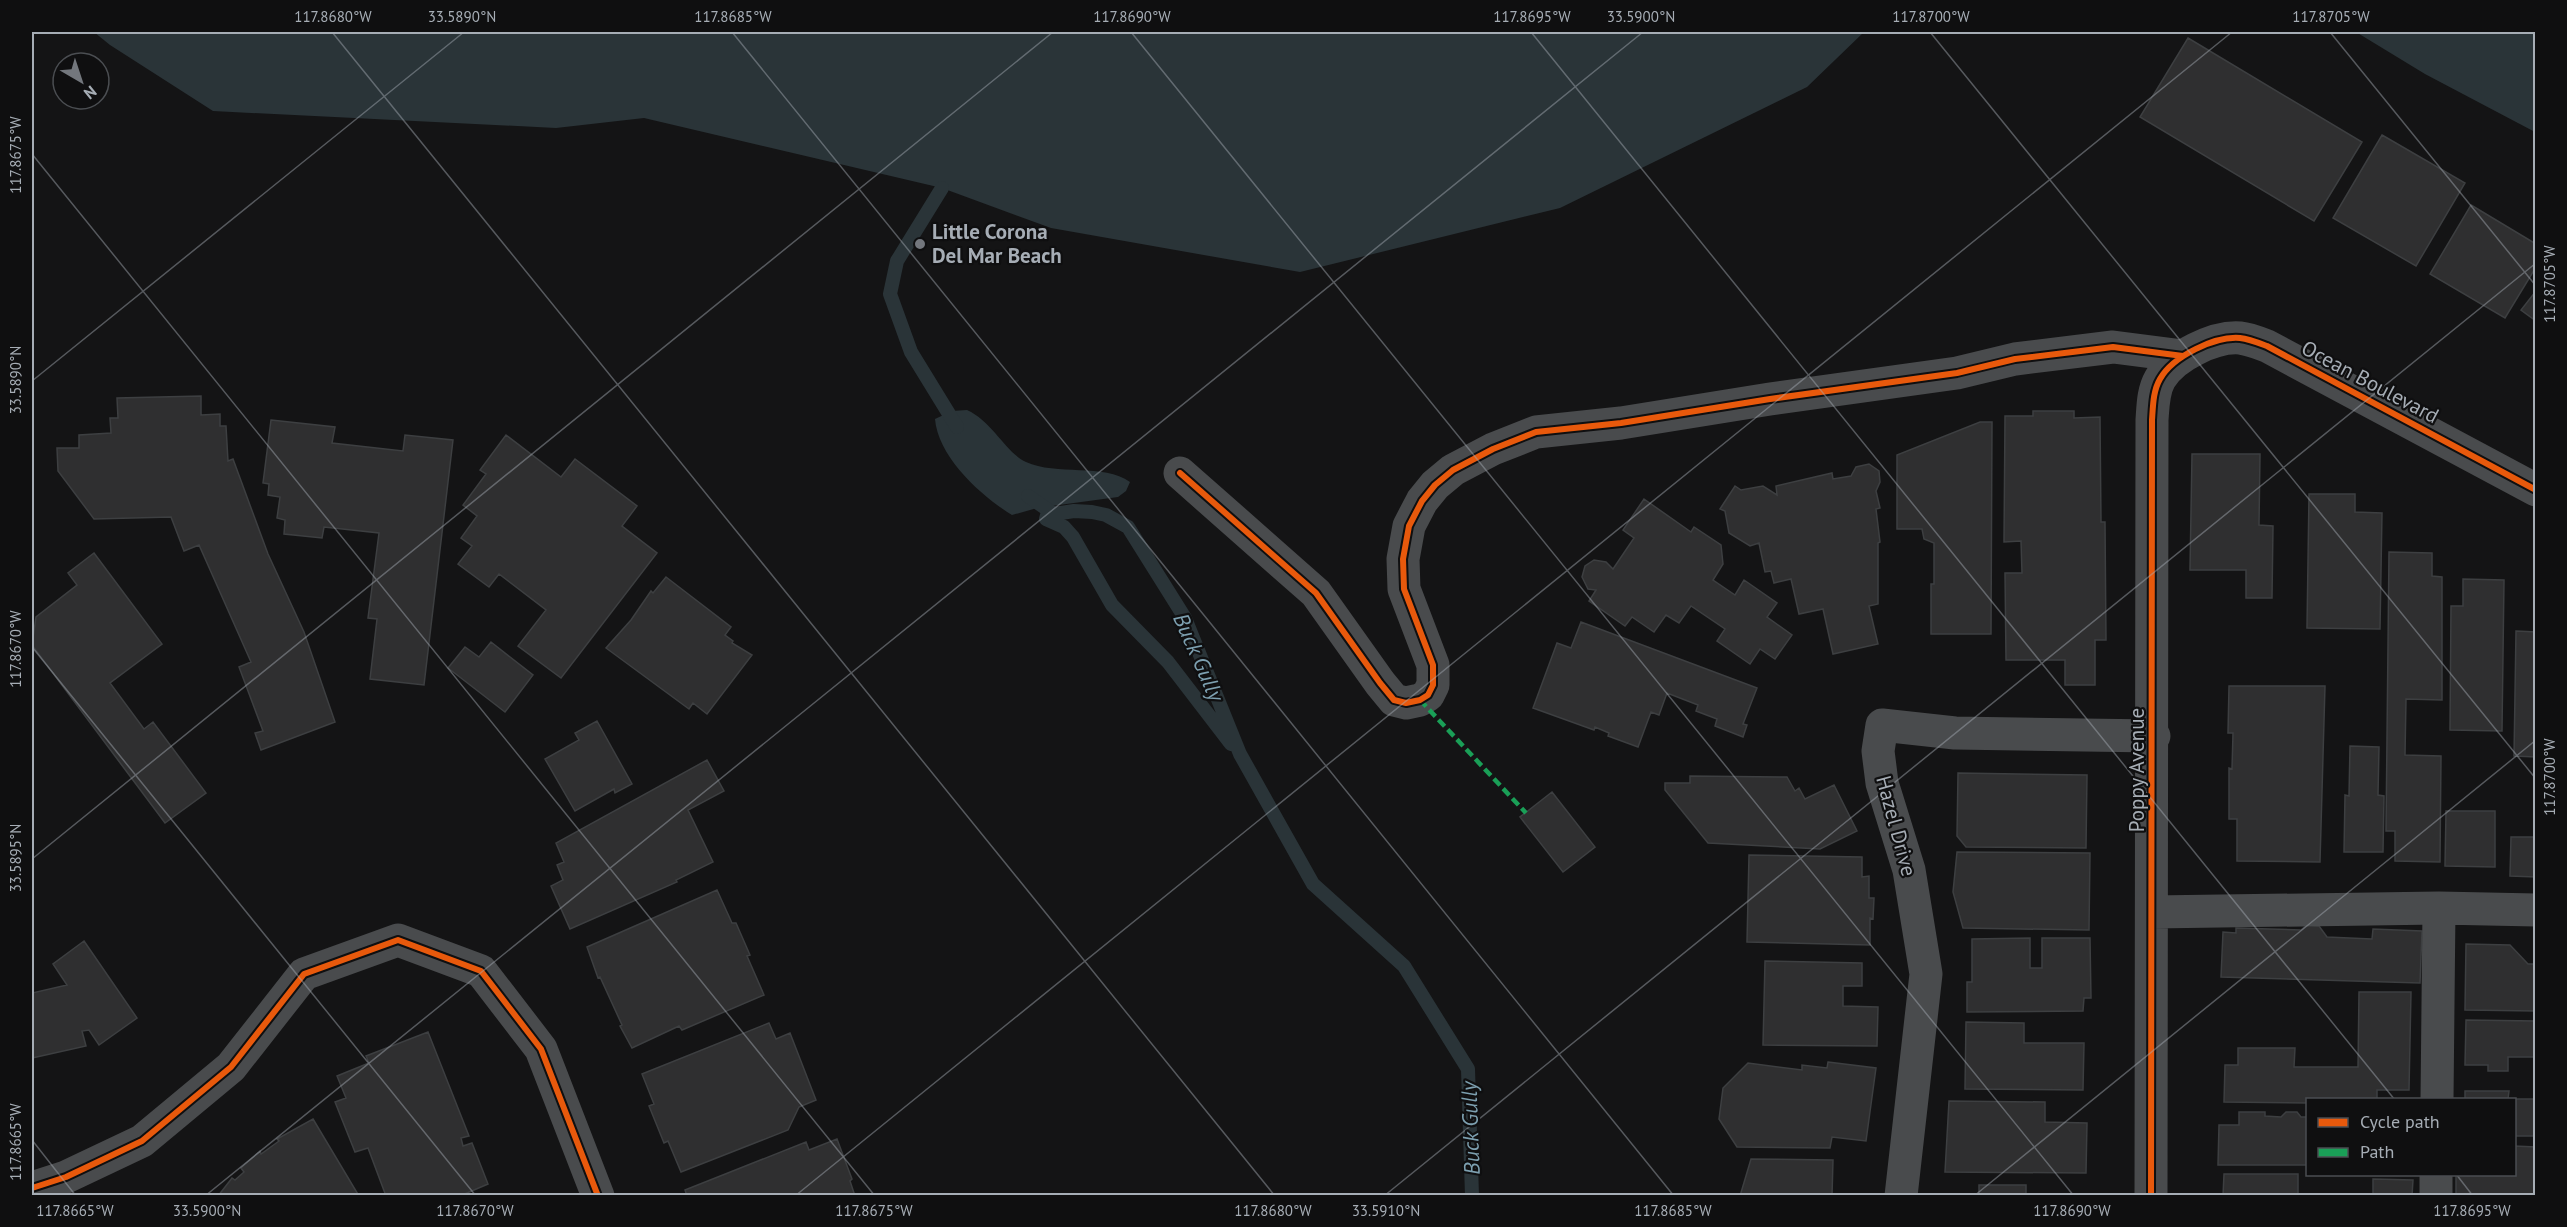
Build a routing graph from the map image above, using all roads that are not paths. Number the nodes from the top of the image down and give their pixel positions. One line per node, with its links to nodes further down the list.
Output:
1 (2183, 356): 2 (street); 3 (street, Ocean Boulevard); 4 (street, Poppy Avenue)
2 (1180, 473)
3 (2535, 490)
4 (2154, 736): 7 (street, Poppy Avenue); 12 (street, Hazel Drive)
5 (2439, 908): 6 (street); 7 (street); 8 (street)
6 (2535, 910)
7 (2153, 912): 13 (street, Poppy Avenue)
8 (2437, 1098)
9 (2436, 1176): 14 (street)
10 (32, 1188): 11 (street)
11 (598, 1196)
12 (1901, 1196)
13 (2151, 1196)
14 (2436, 1196)

